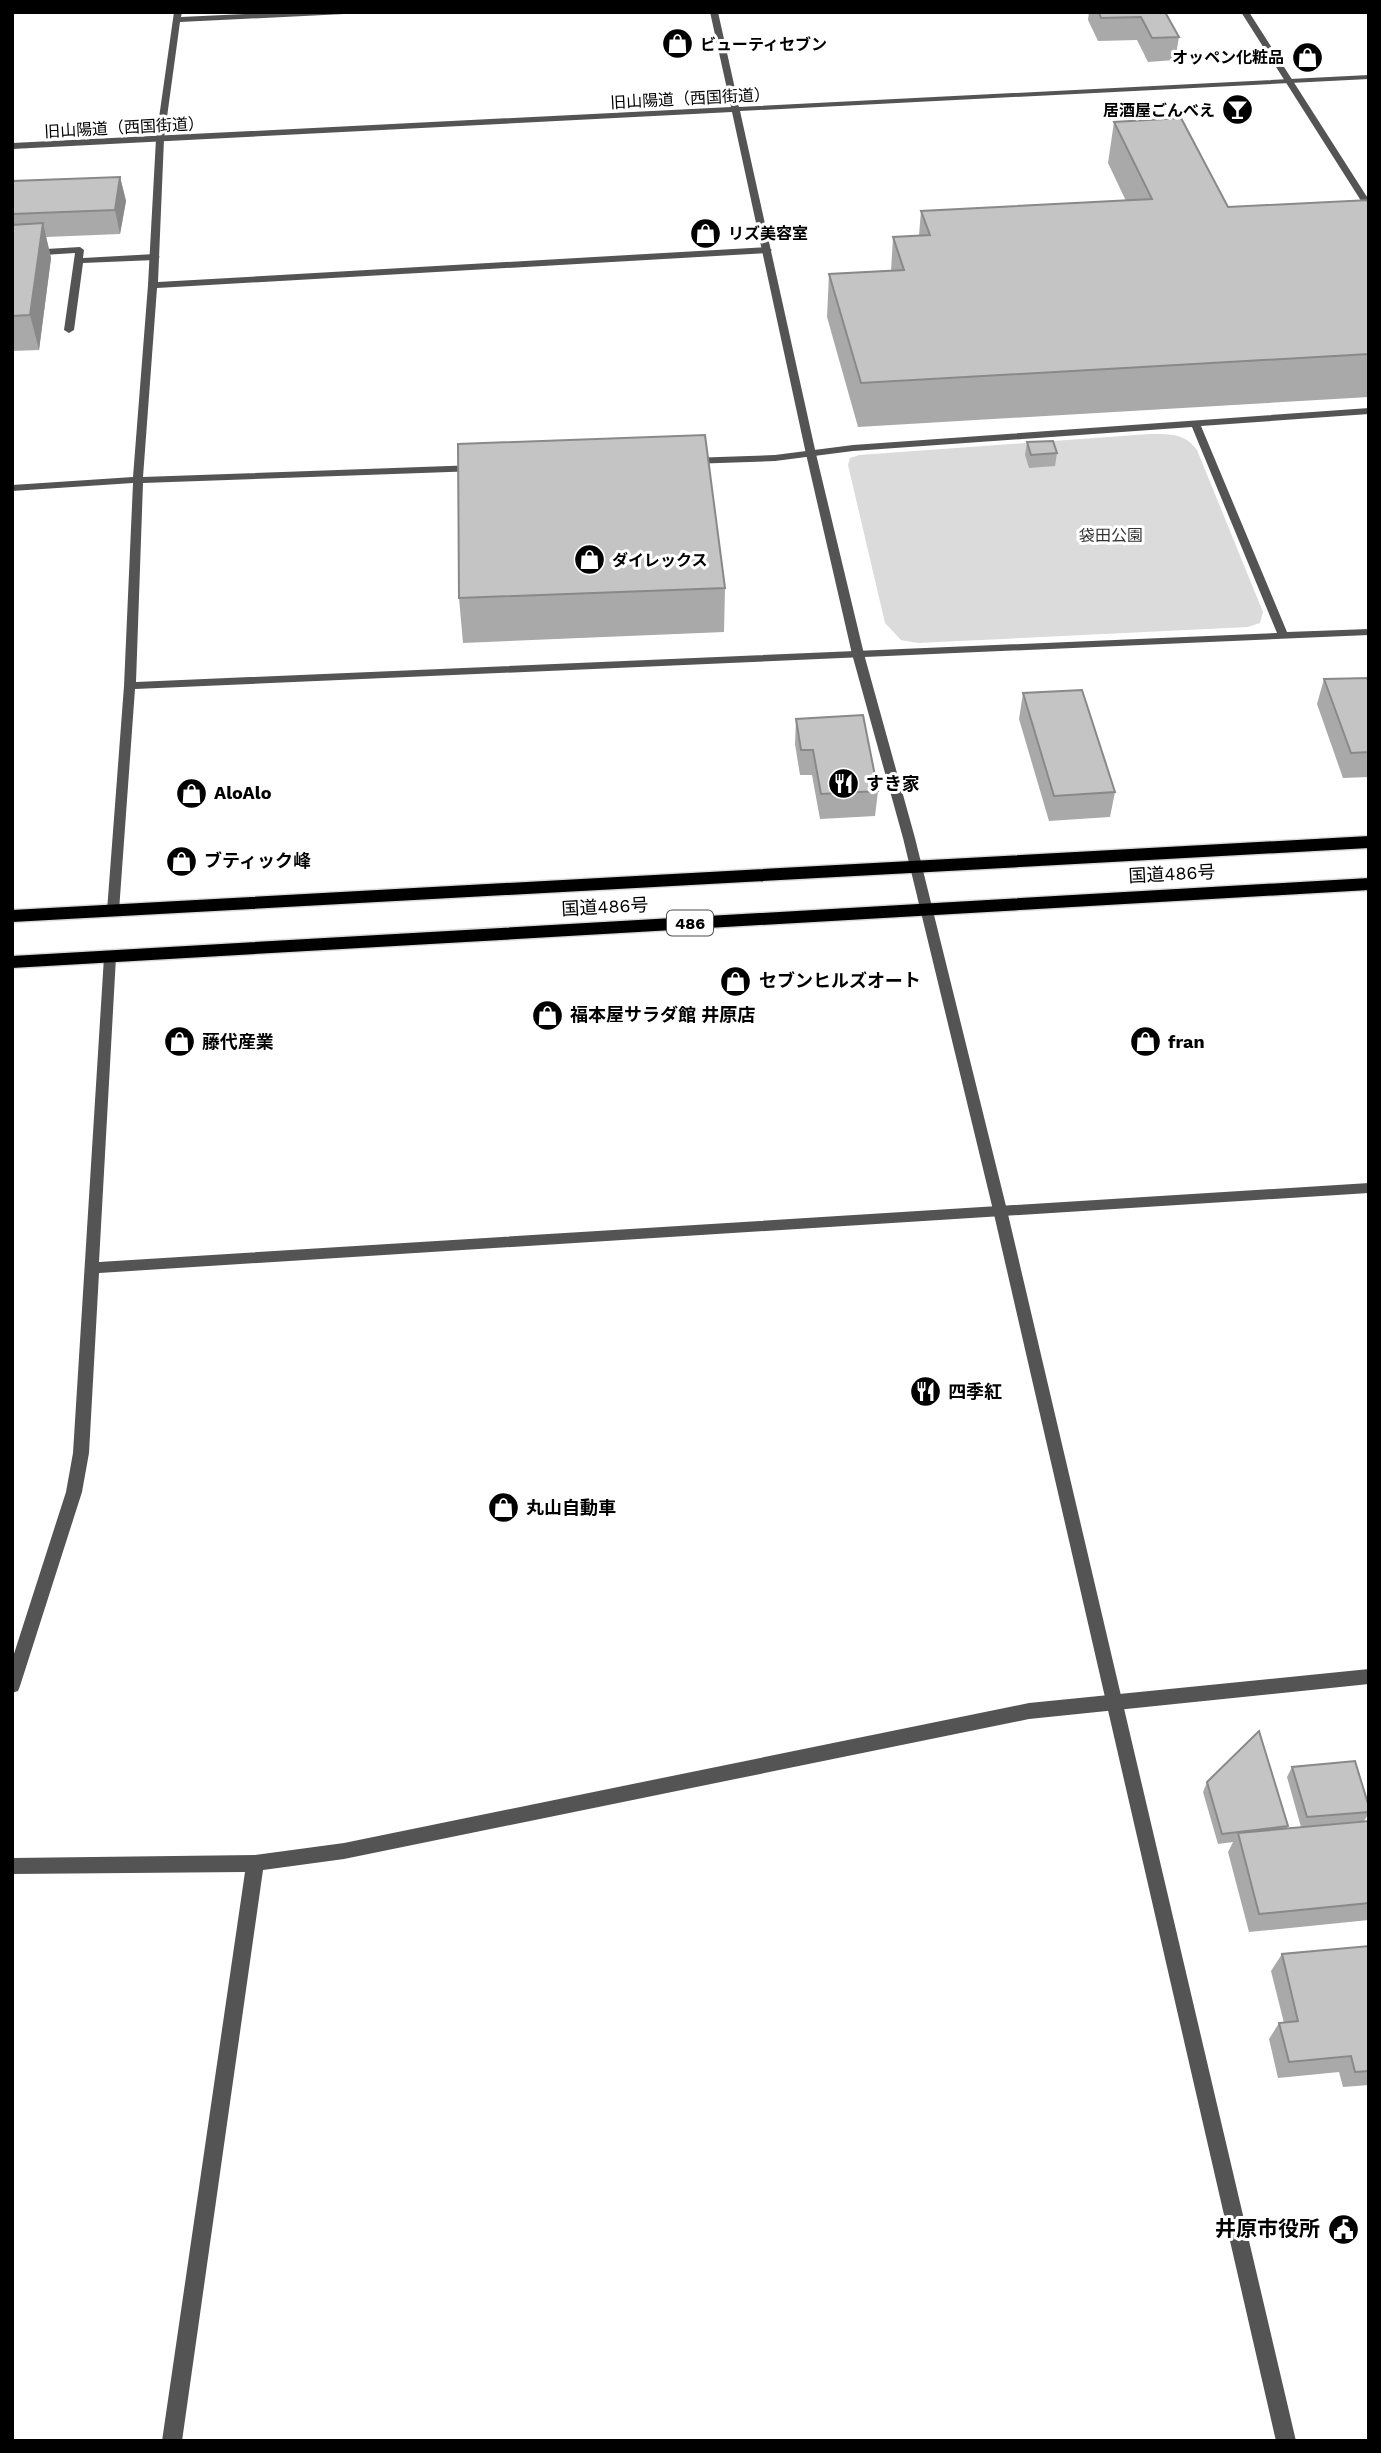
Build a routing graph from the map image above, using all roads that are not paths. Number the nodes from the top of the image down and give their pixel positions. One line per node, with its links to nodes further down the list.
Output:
1 (344, 12): 4 (street)
2 (714, 12): 7 (street)
3 (1245, 12): 6 (street)
4 (178, 16): 8 (street)
5 (1369, 77): 6 (street, 旧山陽道（西国街道）)
6 (1289, 82): 7 (street, 旧山陽道（西国街道）); 10 (street)
7 (735, 109): 8 (street, 旧山陽道（西国街道）); 11 (street)
8 (160, 139): 9 (street, 旧山陽道（西国街道）); 13 (street)
9 (12, 146)
10 (1369, 207)
11 (768, 250): 15 (street); 19 (street)
12 (12, 254): 14 (street)
13 (155, 257): 14 (street); 15 (street)
14 (78, 261): 16 (street)
15 (153, 285): 22 (street)
16 (69, 331)
17 (1369, 411): 18 (street)
18 (1195, 423): 19 (street); 25 (street)
19 (811, 454): 20 (street); 26 (street)
20 (678, 461)
21 (484, 468): 22 (street)
22 (138, 480): 23 (street); 27 (street)
23 (12, 488)
24 (1369, 632): 25 (street)
25 (1283, 635): 26 (street)
26 (859, 654): 27 (street); 29 (street)
27 (130, 686): 32 (street)
28 (1369, 842): 29 (highway, 国道486号)
29 (915, 867): 31 (street); 32 (highway, 国道486号)
30 (1369, 884): 31 (highway, 国道486号 / 486)
31 (925, 909): 34 (highway, 国道486号 / 486); 37 (street)
32 (113, 911): 33 (highway, 国道486号)
33 (12, 916)
34 (110, 957): 35 (highway, 国道486号 / 486); 38 (street)
35 (12, 962)
36 (1369, 1188): 37 (street)
37 (1000, 1210): 38 (street); 41 (street)
38 (91, 1268): 40 (street)
39 (1369, 1675): 41 (street)
40 (12, 1686)
41 (1116, 1702): 42 (street); 45 (street)
42 (255, 1863): 43 (street); 44 (street)
43 (12, 1866)
44 (172, 2441)
45 (1286, 2441)

